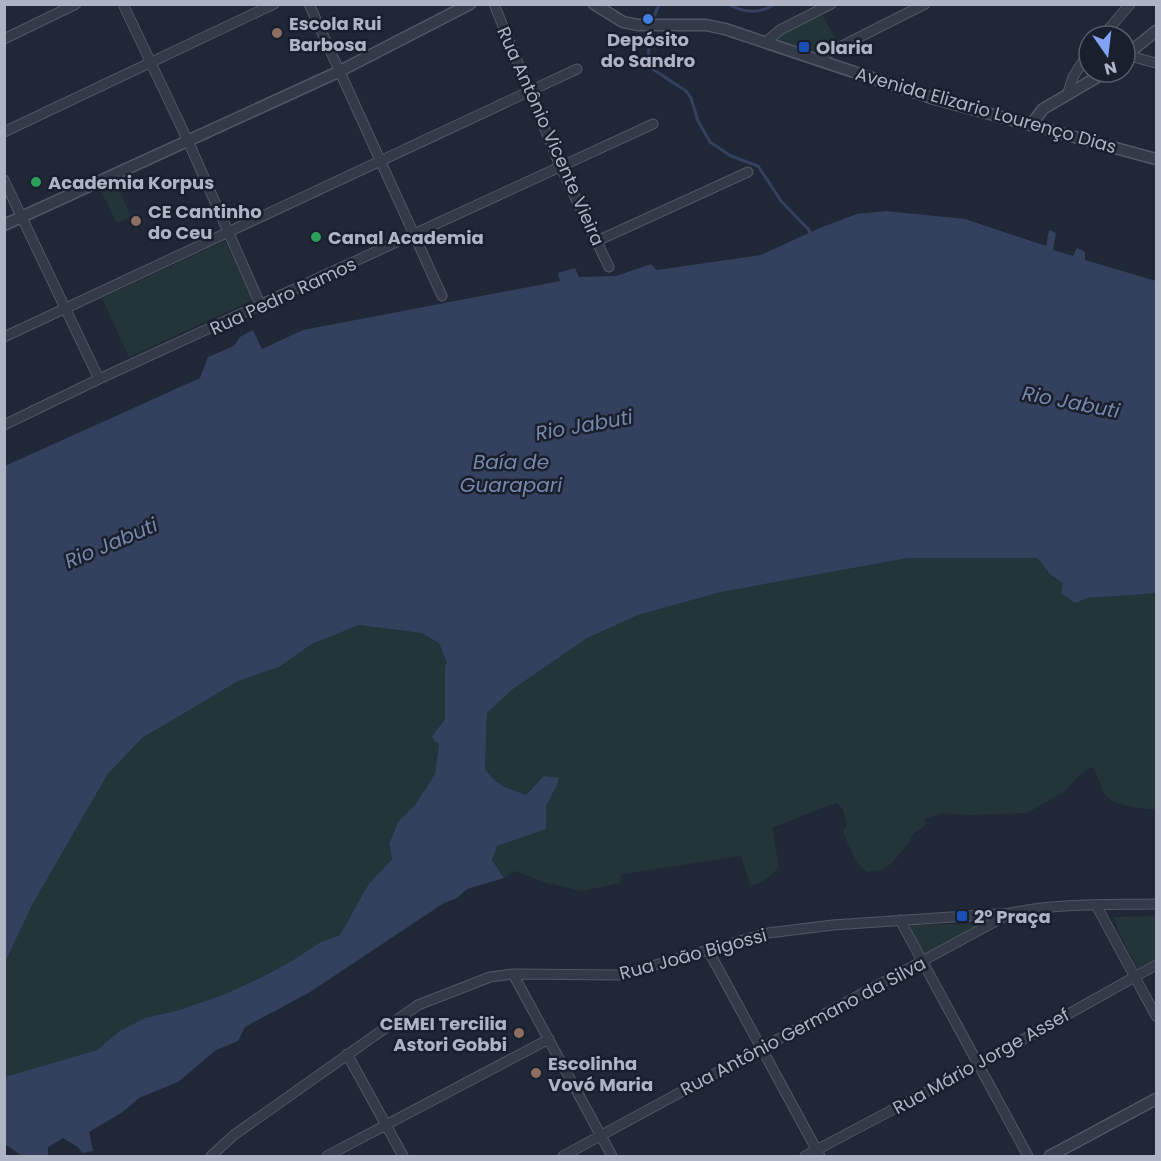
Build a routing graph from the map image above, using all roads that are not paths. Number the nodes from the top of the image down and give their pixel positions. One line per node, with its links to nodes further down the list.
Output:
1 (76, 4): 13 (street)
2 (123, 4): 18 (street)
3 (274, 4): 18 (street)
4 (309, 4): 22 (street)
5 (470, 4): 22 (street)
6 (494, 4): 24 (street, Rua Antônio Vicente Vieira)
7 (594, 4): 14 (street, Avenida Elizario Lourenço Dias)
8 (831, 4): 14 (street)
9 (925, 4): 16 (street)
10 (1130, 4): 11 (street)
11 (1113, 24)
12 (1156, 31): 15 (street)
13 (4, 39)
14 (766, 42): 16 (street, Avenida Elizario Lourenço Dias)
15 (1137, 46)
16 (816, 58): 27 (street, Avenida Elizario Lourenço Dias)
17 (1137, 58): 19 (street)
18 (151, 62): 28 (street); 29 (street)
19 (1156, 63)
20 (578, 69): 24 (street)
21 (1077, 71): 25 (street)
22 (338, 72): 29 (street); 31 (street)
23 (1084, 84): 25 (street)
24 (529, 91): 31 (street); 32 (street, Rua Antônio Vicente Vieira)
25 (1068, 93): 27 (street)
26 (653, 124): 32 (street, Rua Pedro Ramos)
27 (1031, 125): 30 (street, Avenida Elizario Lourenço Dias)
28 (4, 132)
29 (188, 141): 35 (street); 37 (street)
30 (1156, 159)
31 (380, 160): 37 (street); 38 (street)
32 (560, 166): 38 (street, Rua Pedro Ramos); 39 (street, Rua Antônio Vicente Vieira)
33 (748, 172): 39 (street)
34 (4, 180): 35 (street)
35 (21, 217): 36 (street); 43 (street)
36 (4, 225)
37 (228, 233): 42 (street); 43 (street)
38 (414, 236): 41 (street); 42 (street, Rua Pedro Ramos)
39 (597, 241): 40 (street, Rua Antônio Vicente Vieira)
40 (609, 267)
41 (442, 296)
42 (261, 306): 45 (street, Rua Pedro Ramos)
43 (67, 309): 44 (street); 45 (street)
44 (4, 338)
45 (99, 379): 46 (street, Rua Pedro Ramos)
46 (4, 425)
47 (1156, 904): 48 (street, Rua João Bigossi)
48 (1096, 905): 49 (street, Rua João Bigossi); 55 (street)
49 (1011, 913): 50 (street, Rua João Bigossi); 52 (street, Rua Antônio Germano da Silva)
50 (900, 920): 51 (street, Rua João Bigossi); 52 (street)
51 (708, 950): 54 (street, Rua João Bigossi); 58 (street)
52 (922, 962): 58 (street, Rua Antônio Germano da Silva); 60 (street)
53 (1156, 965): 55 (street, Rua Mário Jorge Assef)
54 (513, 974): 57 (street); 59 (street, Rua João Bigossi)
55 (1135, 977): 56 (street); 60 (street, Rua Mário Jorge Assef)
56 (1156, 1016)
57 (549, 1039): 62 (street); 63 (street)
58 (762, 1048): 63 (street, Rua Antônio Germano da Silva); 64 (street)
59 (347, 1054): 62 (street); 65 (street, Rua João Bigossi)
60 (979, 1064): 64 (street, Rua Mário Jorge Assef); 71 (street)
61 (1156, 1099): 72 (street)
62 (386, 1125): 66 (street); 67 (street)
63 (600, 1136): 68 (street, Rua Antônio Germano da Silva); 69 (street)
64 (819, 1153): 70 (street, Rua Mário Jorge Assef)
65 (211, 1156)
66 (327, 1156)
67 (403, 1156)
68 (563, 1156)
69 (612, 1156)
70 (805, 1156)
71 (1028, 1156)
72 (1050, 1156)

